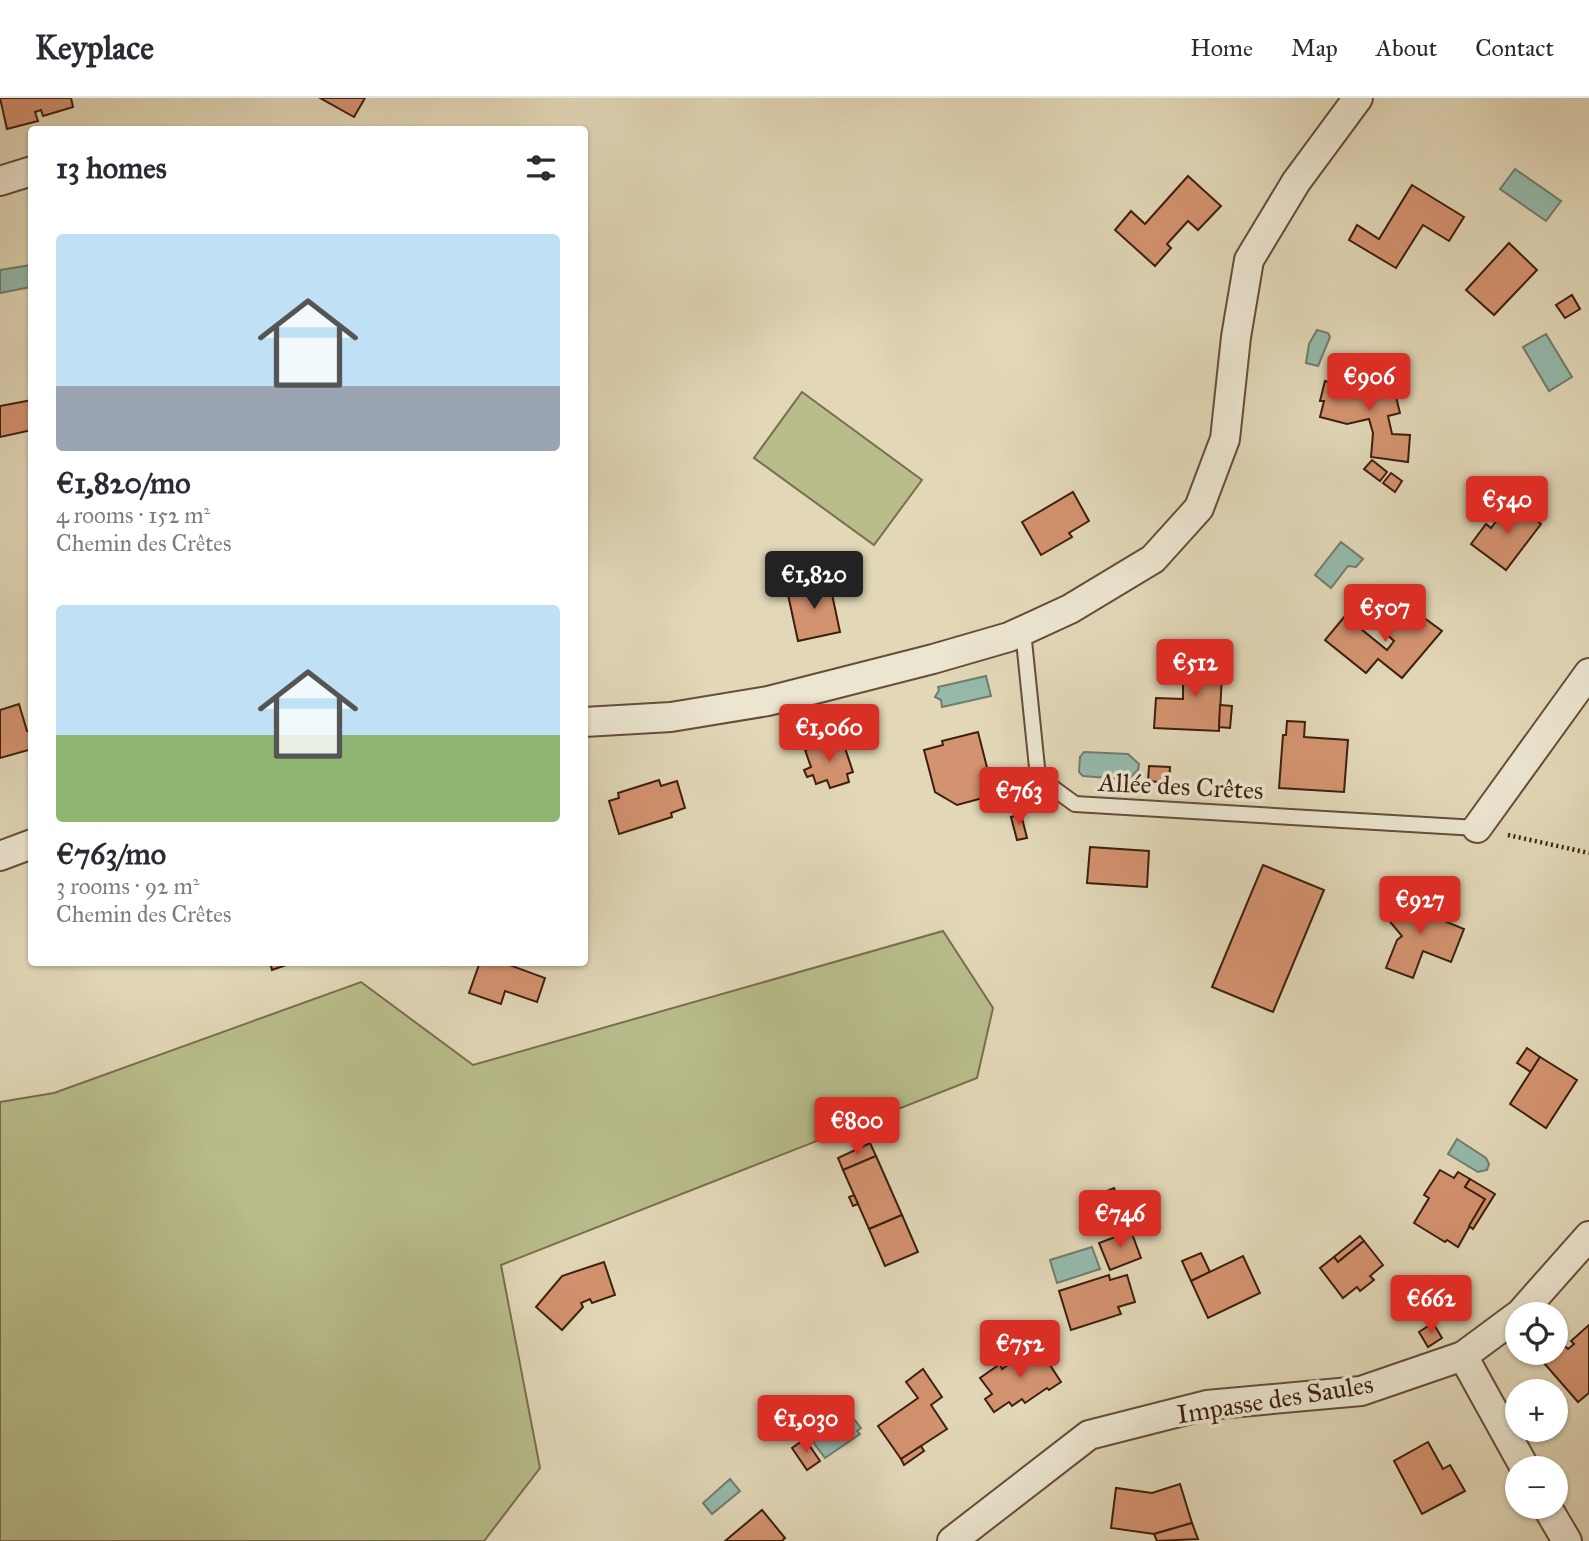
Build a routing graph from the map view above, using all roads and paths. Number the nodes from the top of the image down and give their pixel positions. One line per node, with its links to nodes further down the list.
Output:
1 (1358, 98): 4 (street)
2 (28, 172): 3 (street)
3 (0, 181)
4 (1023, 631): 6 (street); 7 (lane, Allée des Crêtes)
5 (1589, 673): 7 (street)
6 (588, 722)
7 (1477, 828): 9 (path)
8 (28, 846): 10 (street)
9 (1589, 853)
10 (0, 856)
11 (1589, 1236): 12 (street, Impasse des Saules)
12 (1531, 1302)
13 (1505, 1325): 14 (street, Impasse des Saules)
14 (1463, 1356): 15 (street); 17 (street, Impasse des Saules)
15 (1518, 1456)
16 (1554, 1519): 18 (street)
17 (952, 1541)
18 (1567, 1541)

